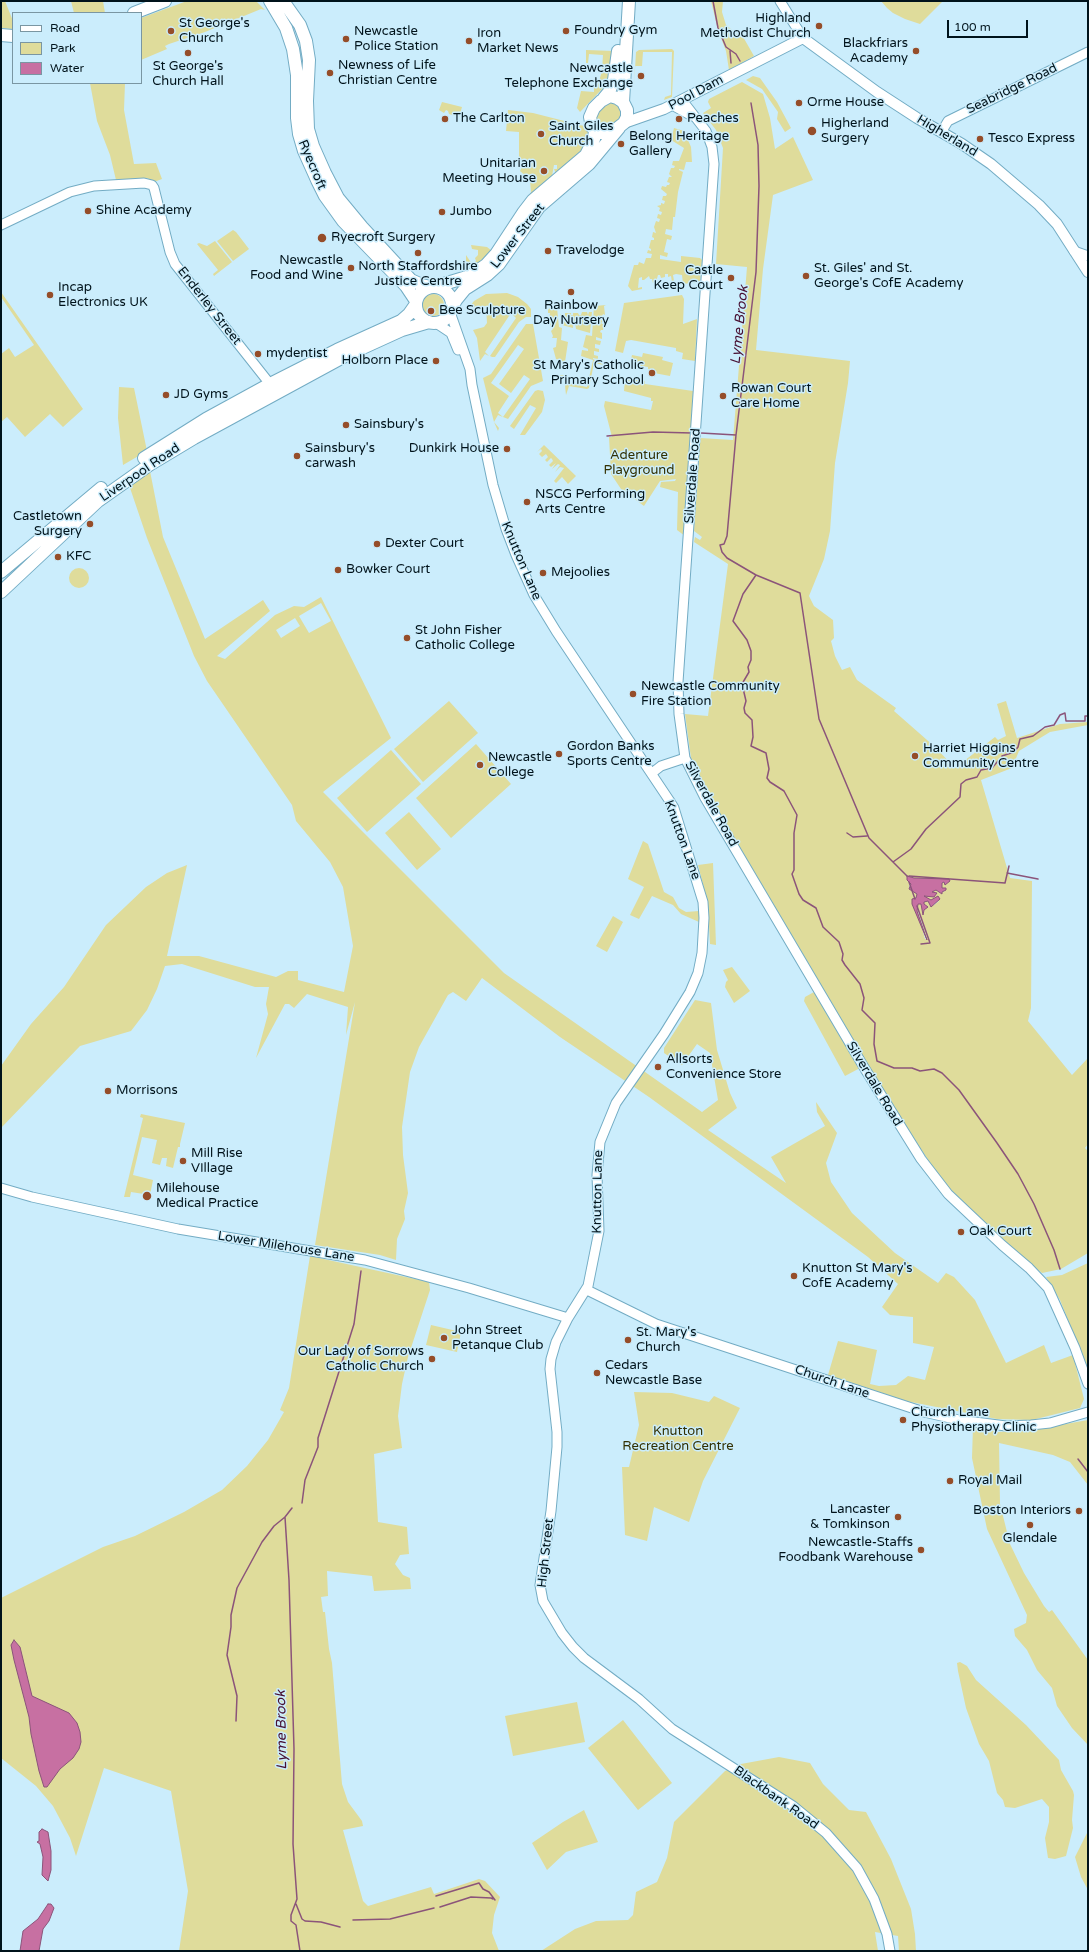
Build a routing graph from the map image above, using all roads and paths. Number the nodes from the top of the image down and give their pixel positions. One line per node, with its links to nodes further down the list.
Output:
1 (166, 1): 8 (highway)
2 (265, 1): 9 (highway)
3 (270, 1): 9 (highway, Ryecroft)
4 (283, 1): 14 (highway, Ryecroft)
5 (620, 1): 17 (highway)
6 (629, 1): 19 (highway)
7 (780, 1): 13 (main road)
8 (137, 12)
9 (277, 12): 10 (highway, Ryecroft)
10 (286, 28): 14 (highway); 16 (highway, Ryecroft)
11 (1, 35): 12 (highway)
12 (12, 36)
13 (803, 38): 18 (main road, Pool Dam); 25 (main road, Higherland)
14 (306, 41): 16 (highway); 29 (highway, Ryecroft)
15 (1088, 52): 25 (main road, Seabridge Road)
16 (297, 75): 33 (highway, Ryecroft)
17 (604, 98): 19 (highway); 24 (highway)
18 (682, 100): 20 (main road, Pool Dam); 22 (main road, Silverdale Road)
19 (624, 104): 21 (main road, Pool Dam); 23 (highway)
20 (672, 105): 21 (main road, Pool Dam); 22 (main road, Silverdale Road)
21 (655, 113): 23 (main road, Pool Dam)
22 (697, 119): 44 (main road, Silverdale Road)
23 (621, 125): 24 (highway); 34 (highway, Lower Street)
24 (595, 130): 31 (highway, Lower Street)
25 (942, 131): 27 (main road, Higherland)
26 (1, 225): 37 (main road, Enderley Street)
27 (1074, 251): 28 (main road); 30 (main road, Higherland)
28 (1088, 256)
29 (398, 265): 31 (highway, Ryecroft); 32 (highway, Ryecroft)
30 (1088, 272)
31 (447, 283): 32 (highway, Lower Street)
32 (432, 287): 33 (highway); 34 (highway)
33 (416, 302): 35 (highway); 37 (highway)
34 (450, 311): 35 (highway); 36 (main road, Knutton Lane)
35 (433, 322): 36 (main road, Knutton Lane); 37 (highway)
36 (472, 385): 45 (main road, Knutton Lane)
37 (275, 387): 38 (highway, Liverpool Road); 38 (highway, Liverpool Road)
38 (220, 418): 39 (highway, Liverpool Road)
39 (128, 474): 40 (highway, Liverpool Road); 42 (highway, Liverpool Road)
40 (15, 560): 41 (highway, Liverpool Road); 42 (highway)
41 (1, 572)
42 (22, 573): 43 (highway, Liverpool Road)
43 (1, 592)
44 (685, 758): 45 (main road); 49 (main road, Silverdale Road)
45 (652, 773): 47 (main road, Knutton Lane)
46 (1, 1188): 48 (main road, Lower Milehouse Lane)
47 (587, 1290): 48 (main road); 50 (main road, Church Lane)
48 (568, 1318): 51 (main road, High Street)
49 (1088, 1384)
50 (1088, 1412)
51 (690, 1743): 52 (main road, Blackbank Road)
52 (890, 1951)

